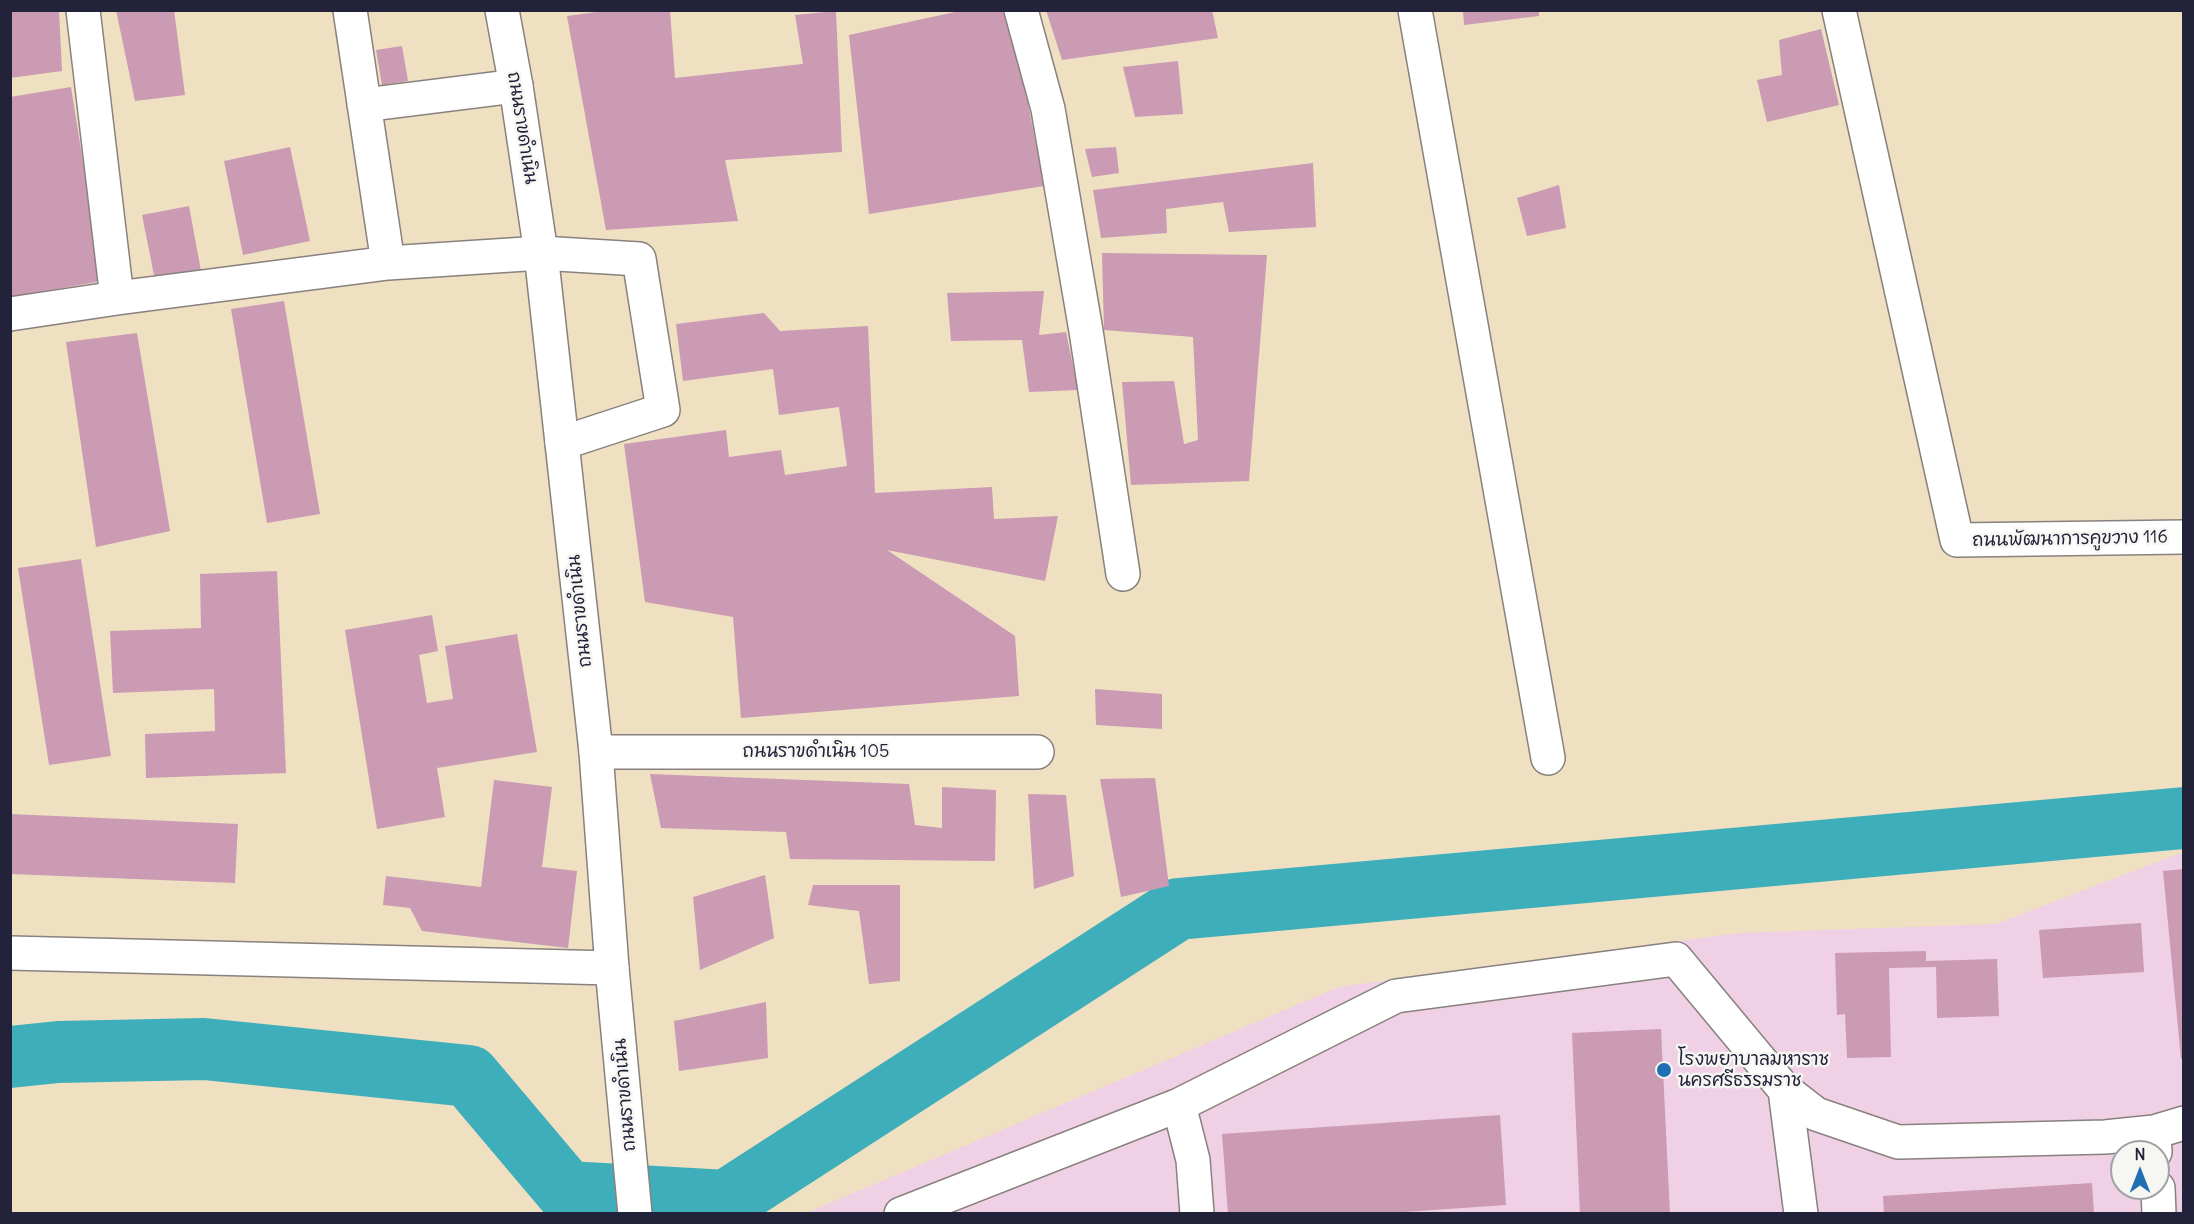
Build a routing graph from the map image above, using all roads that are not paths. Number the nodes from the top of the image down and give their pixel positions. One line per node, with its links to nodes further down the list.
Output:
1 (83, 10): 11 (street)
2 (350, 10): 8 (street)
3 (502, 10): 7 (street, ถนนราขดำเนิน)
4 (1021, 10): 15 (street)
5 (1415, 10): 18 (street)
6 (1839, 10): 14 (street, ถนนพัฒนาการคูขวาง 116)
7 (516, 86): 8 (street); 9 (street, ถนนราขดำเนิน)
8 (364, 105): 10 (street)
9 (541, 253): 10 (street); 13 (street, ถนนราขดำเนิน); 13 (street)
10 (388, 263): 11 (street)
11 (117, 298): 12 (street)
12 (10, 314)
13 (562, 442): 16 (street, ถนนราขดำเนิน)
14 (2184, 537)
15 (1123, 574)
16 (596, 752): 17 (street, ถนนราขดำเนิน 105); 20 (street, ถนนราขดำเนิน)
17 (1037, 752)
18 (1548, 758)
19 (10, 953): 20 (street)
20 (612, 968): 24 (street, ถนนราขดำเนิน)
21 (1785, 1090): 22 (street); 23 (street); 27 (street)
22 (1179, 1106): 25 (street); 26 (street)
23 (2164, 1136)
24 (635, 1214)
25 (901, 1214)
26 (1197, 1214)
27 (1801, 1214)

